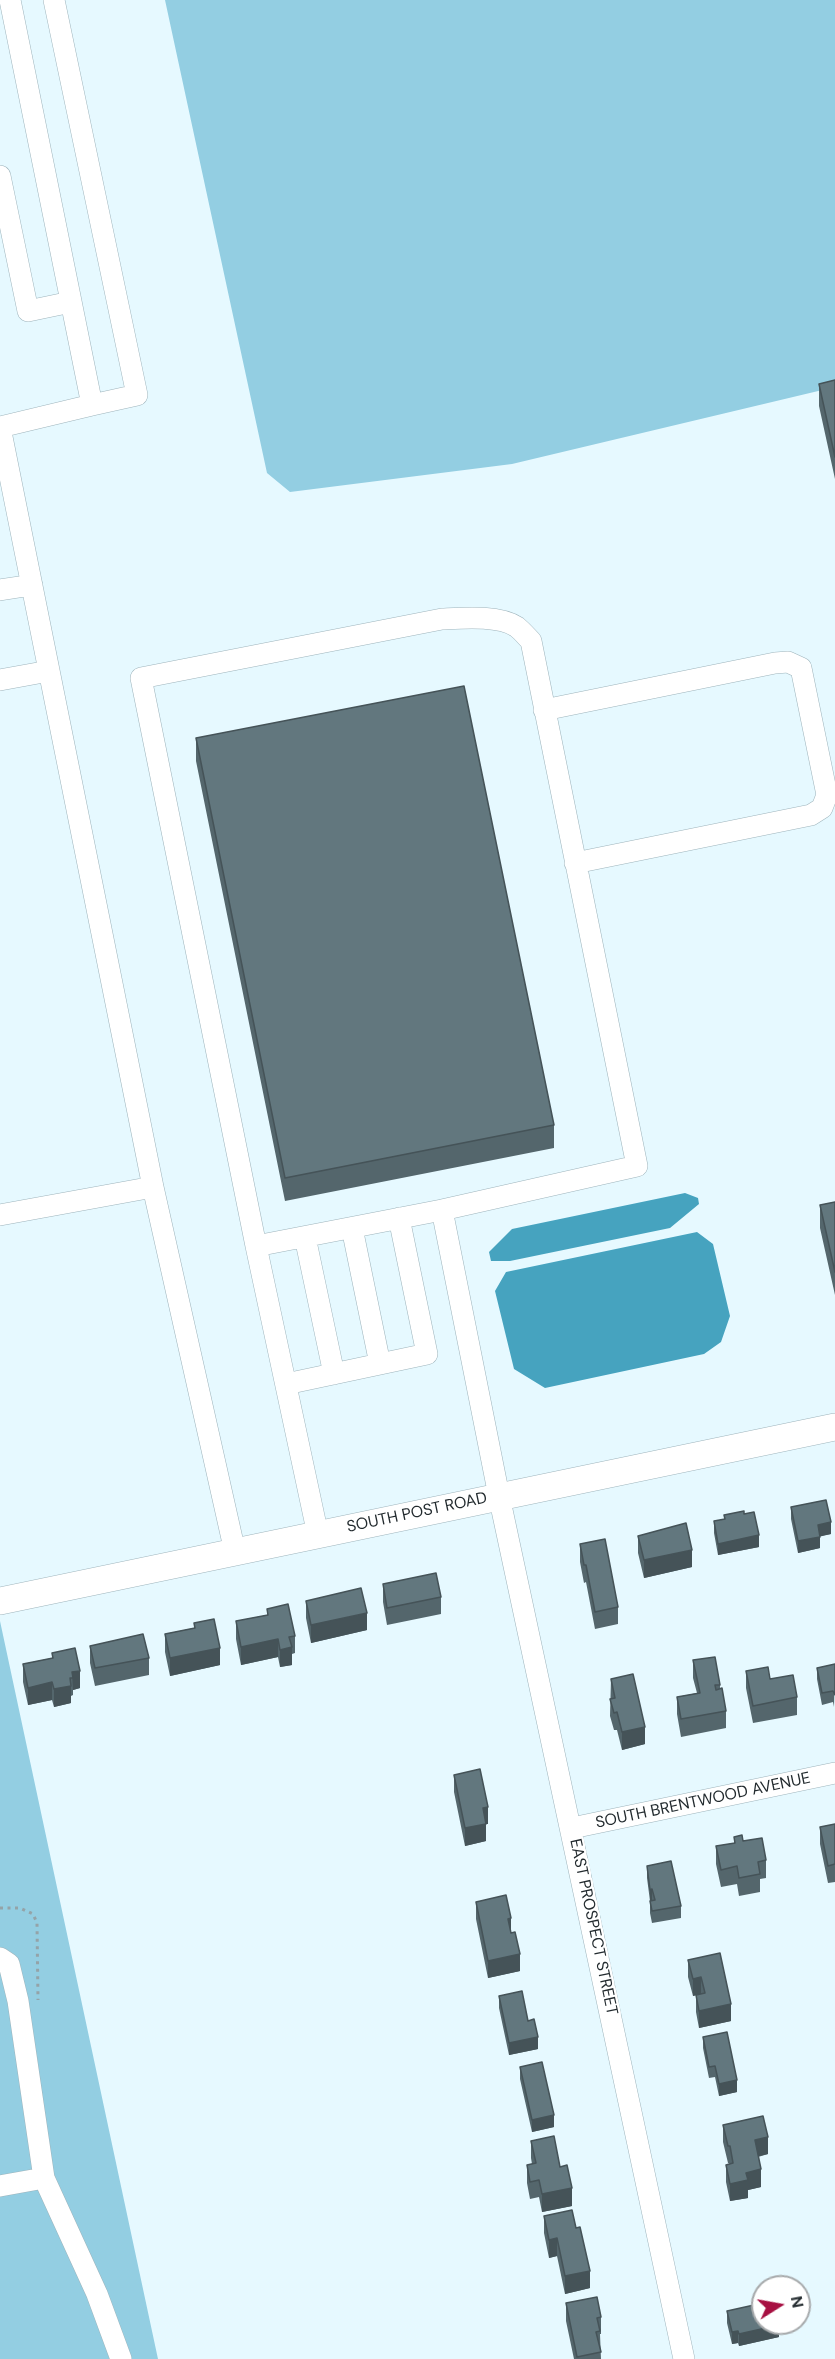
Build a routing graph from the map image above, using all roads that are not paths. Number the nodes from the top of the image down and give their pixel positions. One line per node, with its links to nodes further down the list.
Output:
1 (10, 0): 4 (street)
2 (54, 0): 5 (street)
3 (0, 176): 4 (street)
4 (71, 302): 5 (street)
5 (92, 405): 6 (street)
6 (0, 427): 7 (street)
7 (32, 585): 8 (street); 9 (street)
8 (0, 590)
9 (49, 671): 10 (street); 13 (street)
10 (0, 680)
11 (544, 710): 12 (street); 12 (street); 19 (street)
12 (575, 862): 14 (street)
13 (153, 1187): 15 (street); 26 (street)
14 (442, 1210): 16 (street); 24 (street, EAST PROSPECT STREET)
15 (0, 1215)
16 (399, 1218): 17 (street); 20 (street)
17 (352, 1228): 18 (street); 20 (street)
18 (305, 1237): 19 (street); 21 (street)
19 (256, 1246): 22 (street)
20 (380, 1364): 21 (street)
21 (334, 1374): 22 (street)
22 (286, 1384): 25 (street)
23 (835, 1427): 24 (main road, SOUTH POST ROAD)
24 (499, 1496): 25 (main road, SOUTH POST ROAD); 29 (street, EAST PROSPECT STREET)
25 (318, 1535): 26 (main road, SOUTH POST ROAD)
26 (235, 1552): 27 (main road, SOUTH POST ROAD)
27 (0, 1601)
28 (835, 1773): 29 (street, SOUTH BRENTWOOD AVENUE)
29 (572, 1828): 34 (street, EAST PROSPECT STREET)
30 (0, 1958): 31 (street)
31 (44, 2178): 32 (street); 33 (street)
32 (0, 2186)
33 (121, 2359)
34 (684, 2359)

